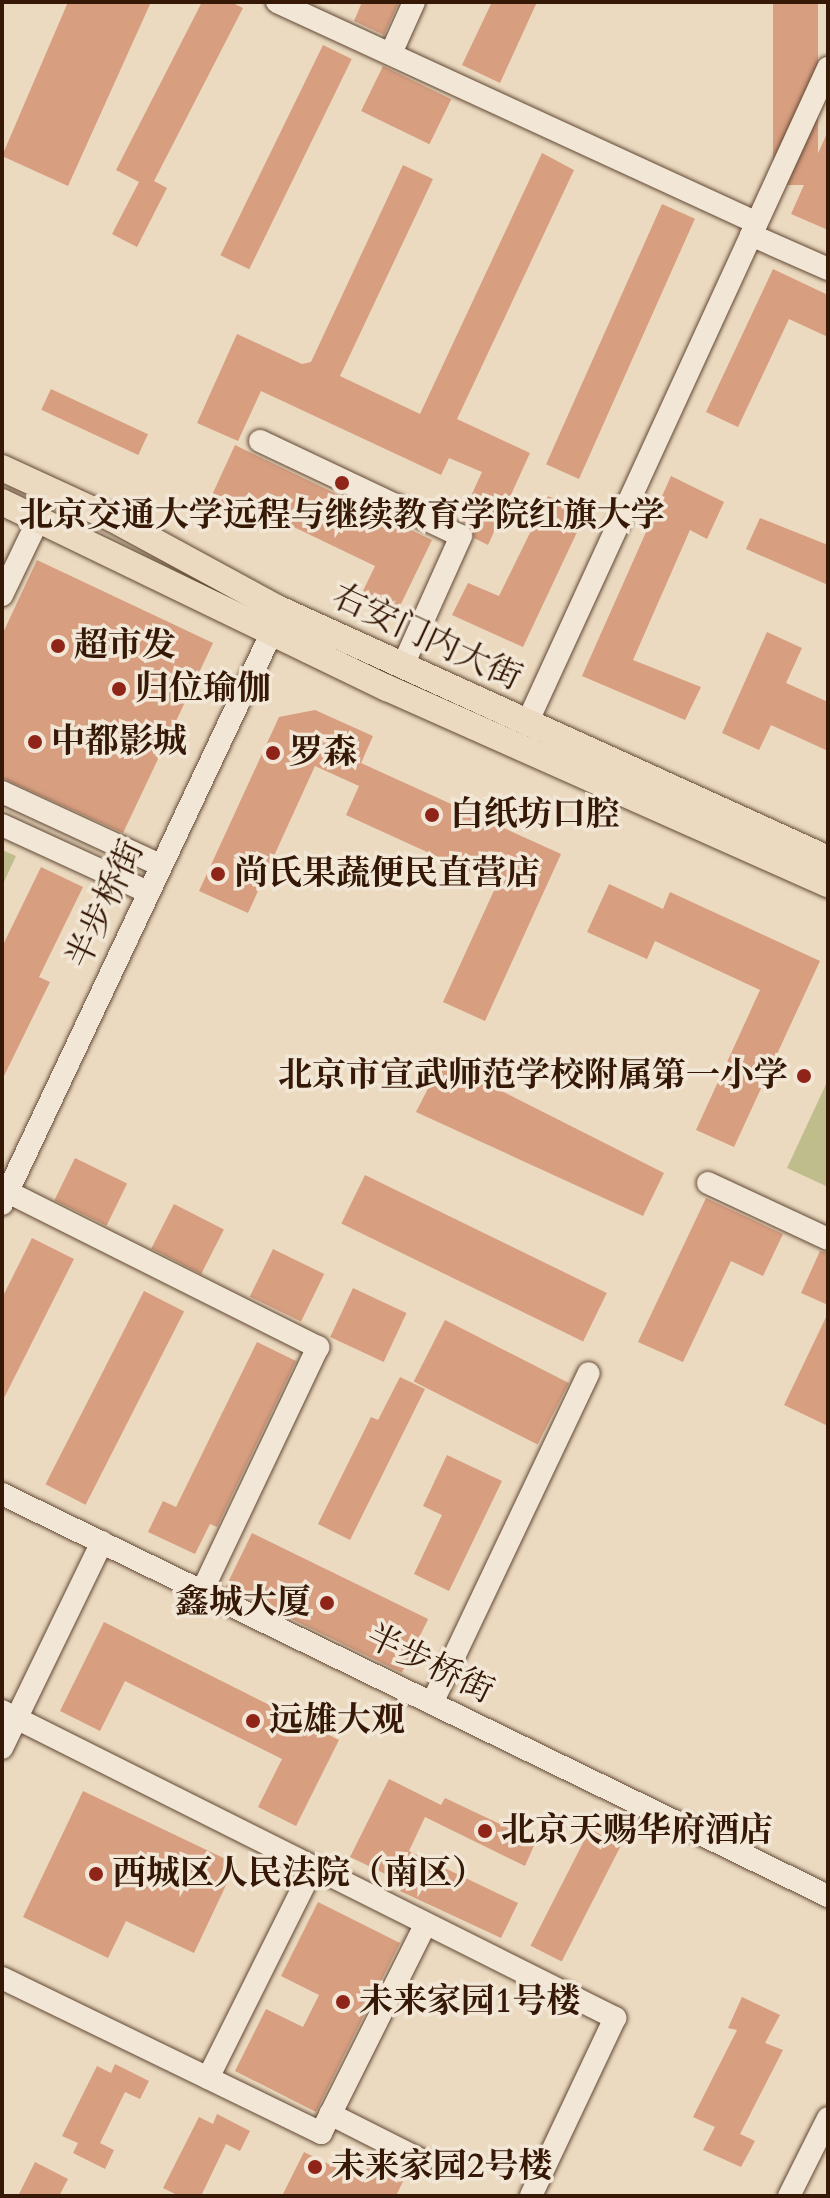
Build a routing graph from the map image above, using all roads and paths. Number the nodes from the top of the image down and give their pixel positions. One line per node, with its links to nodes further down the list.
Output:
1 (277, 2): 3 (street)
2 (414, 2): 4 (street)
3 (303, 7): 4 (street)
4 (392, 51): 6 (street)
5 (828, 68): 6 (street)
6 (754, 229): 7 (street); 15 (street)
7 (828, 269)
8 (260, 441): 14 (street)
9 (2, 468): 14 (main road, 右安门内大街)
10 (2, 502): 11 (main road, 右安门内大街)
11 (39, 518): 12 (street); 13 (main road, 右安门内大街)
12 (2, 595)
13 (271, 634): 19 (street, 半步桥街); 20 (main road, 右安门内大街)
14 (403, 665): 15 (main road, 右安门内大街)
15 (527, 723): 18 (main road, 右安门内大街)
16 (2, 792): 19 (street)
17 (2, 825): 21 (street)
18 (828, 859)
19 (160, 865): 21 (street, 半步桥街)
20 (828, 884)
21 (148, 892): 23 (street, 半步桥街)
22 (708, 1183): 24 (street)
23 (5, 1198): 28 (street)
24 (828, 1239)
25 (589, 1373): 29 (street)
26 (2, 1494): 27 (street, 半步桥街)
27 (102, 1542): 28 (street, 半步桥街); 30 (street)
28 (202, 1591): 29 (street, 半步桥街)
29 (432, 1703): 33 (street, 半步桥街)
30 (10, 1714): 31 (street); 32 (street)
31 (2, 1748)
32 (313, 1867): 34 (street); 36 (street)
33 (828, 1896)
34 (425, 1925): 37 (street); 40 (street)
35 (2, 1978): 36 (street)
36 (208, 2078): 37 (street)
37 (330, 2114): 39 (street)
38 (827, 2121): 41 (street)
39 (423, 2161)
40 (531, 2196)
41 (789, 2196)

